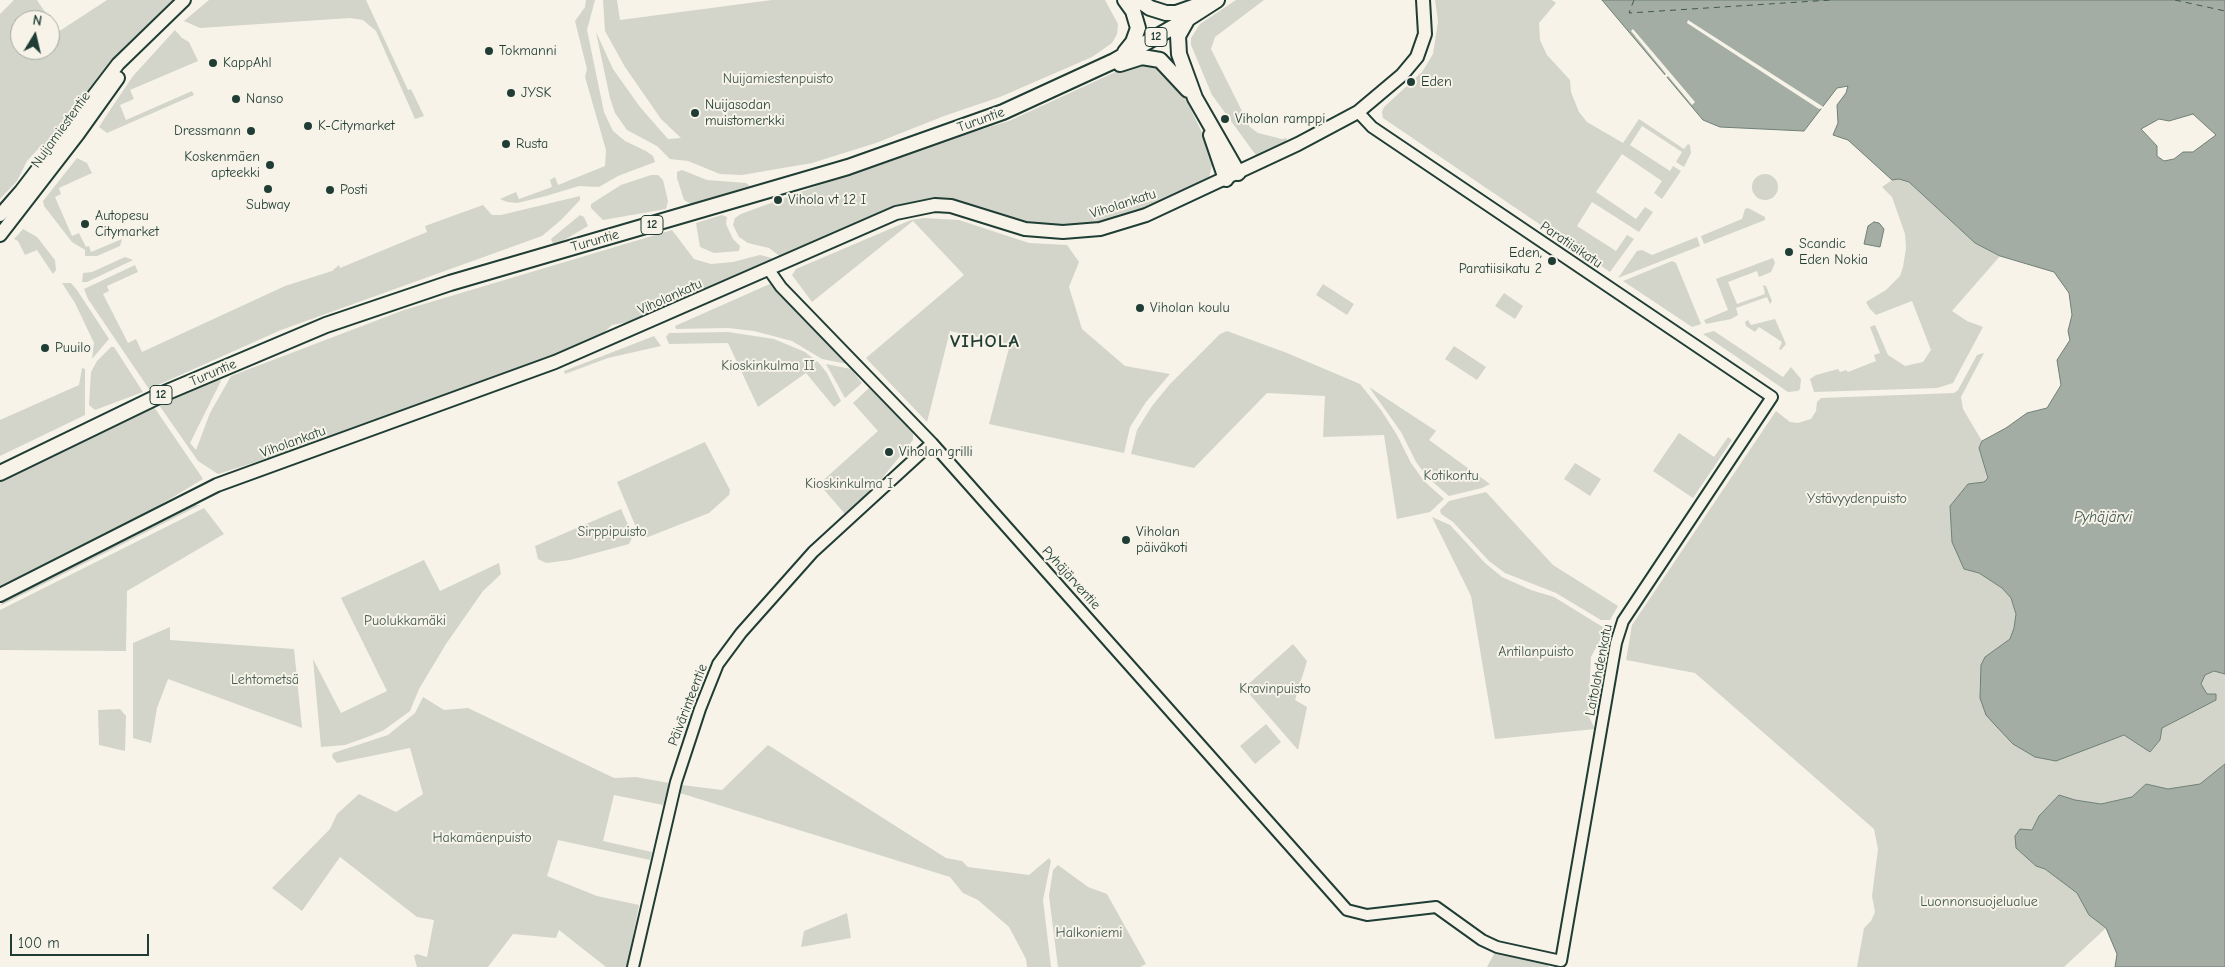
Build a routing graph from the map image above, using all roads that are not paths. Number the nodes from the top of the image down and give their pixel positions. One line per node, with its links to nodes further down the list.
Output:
1 (184, 0): 8 (main road, Nuijamiestentie)
2 (1125, 0): 9 (highway)
3 (1139, 0): 4 (highway)
4 (1211, 0)
5 (1217, 0): 7 (highway, Turuntie / 12)
6 (1423, 0): 12 (main road)
7 (1190, 18): 9 (highway, Turuntie / 12); 11 (highway)
8 (142, 40): 14 (main road, Nuijamiestentie); 15 (main road, Nuijamiestentie)
9 (1122, 56): 10 (highway, Turuntie / 12)
10 (1084, 76): 11 (highway); 19 (highway, Turuntie / 12)
11 (1195, 98): 13 (highway)
12 (1358, 112): 13 (main road, Viholankatu); 17 (street, Paratiisikatu)
13 (1232, 176): 16 (main road, Viholankatu)
14 (0, 214)
15 (0, 235)
16 (769, 270): 18 (street, Pyhäjärventie); 20 (main road, Viholankatu)
17 (1772, 397): 21 (street, Laitolahdenkatu)
18 (932, 443): 21 (street, Pyhäjärventie); 22 (street, Päivärinteentie)
19 (0, 473)
20 (0, 595)
21 (1347, 910)
22 (633, 967)

